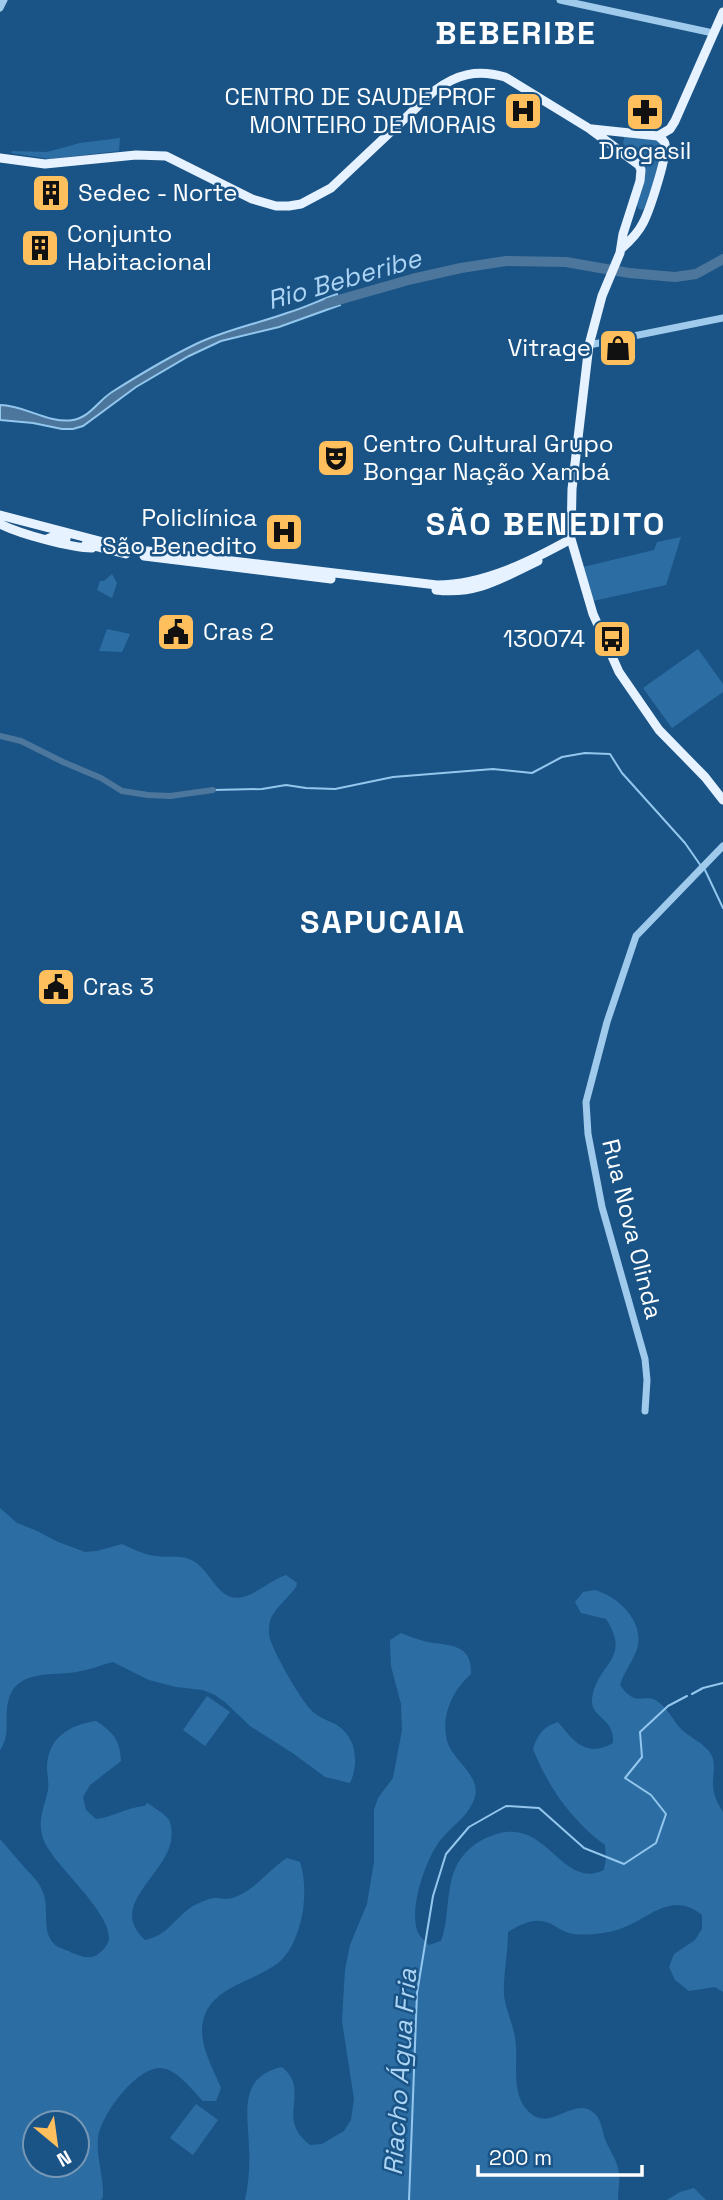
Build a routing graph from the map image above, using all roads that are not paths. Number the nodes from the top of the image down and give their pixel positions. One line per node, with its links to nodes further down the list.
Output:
1 (4, 0): 3 (street)
2 (560, 0): 5 (street)
3 (0, 8)
4 (723, 12): 5 (main road)
5 (713, 33): 8 (main road)
6 (590, 129): 7 (main road); 9 (main road); 10 (main road)
7 (621, 132): 8 (main road); 9 (main road)
8 (658, 136): 12 (main road)
9 (612, 147): 11 (main road)
10 (0, 158)
11 (627, 218): 12 (main road); 13 (main road)
12 (642, 224): 13 (main road)
13 (622, 248): 15 (main road)
14 (723, 318): 15 (street)
15 (589, 345): 18 (main road)
16 (0, 515): 18 (main road)
17 (0, 524): 18 (main road)
18 (572, 542): 19 (main road)
19 (723, 800)
20 (723, 846): 21 (street, Rua Nova Olinda)
21 (645, 1411)

